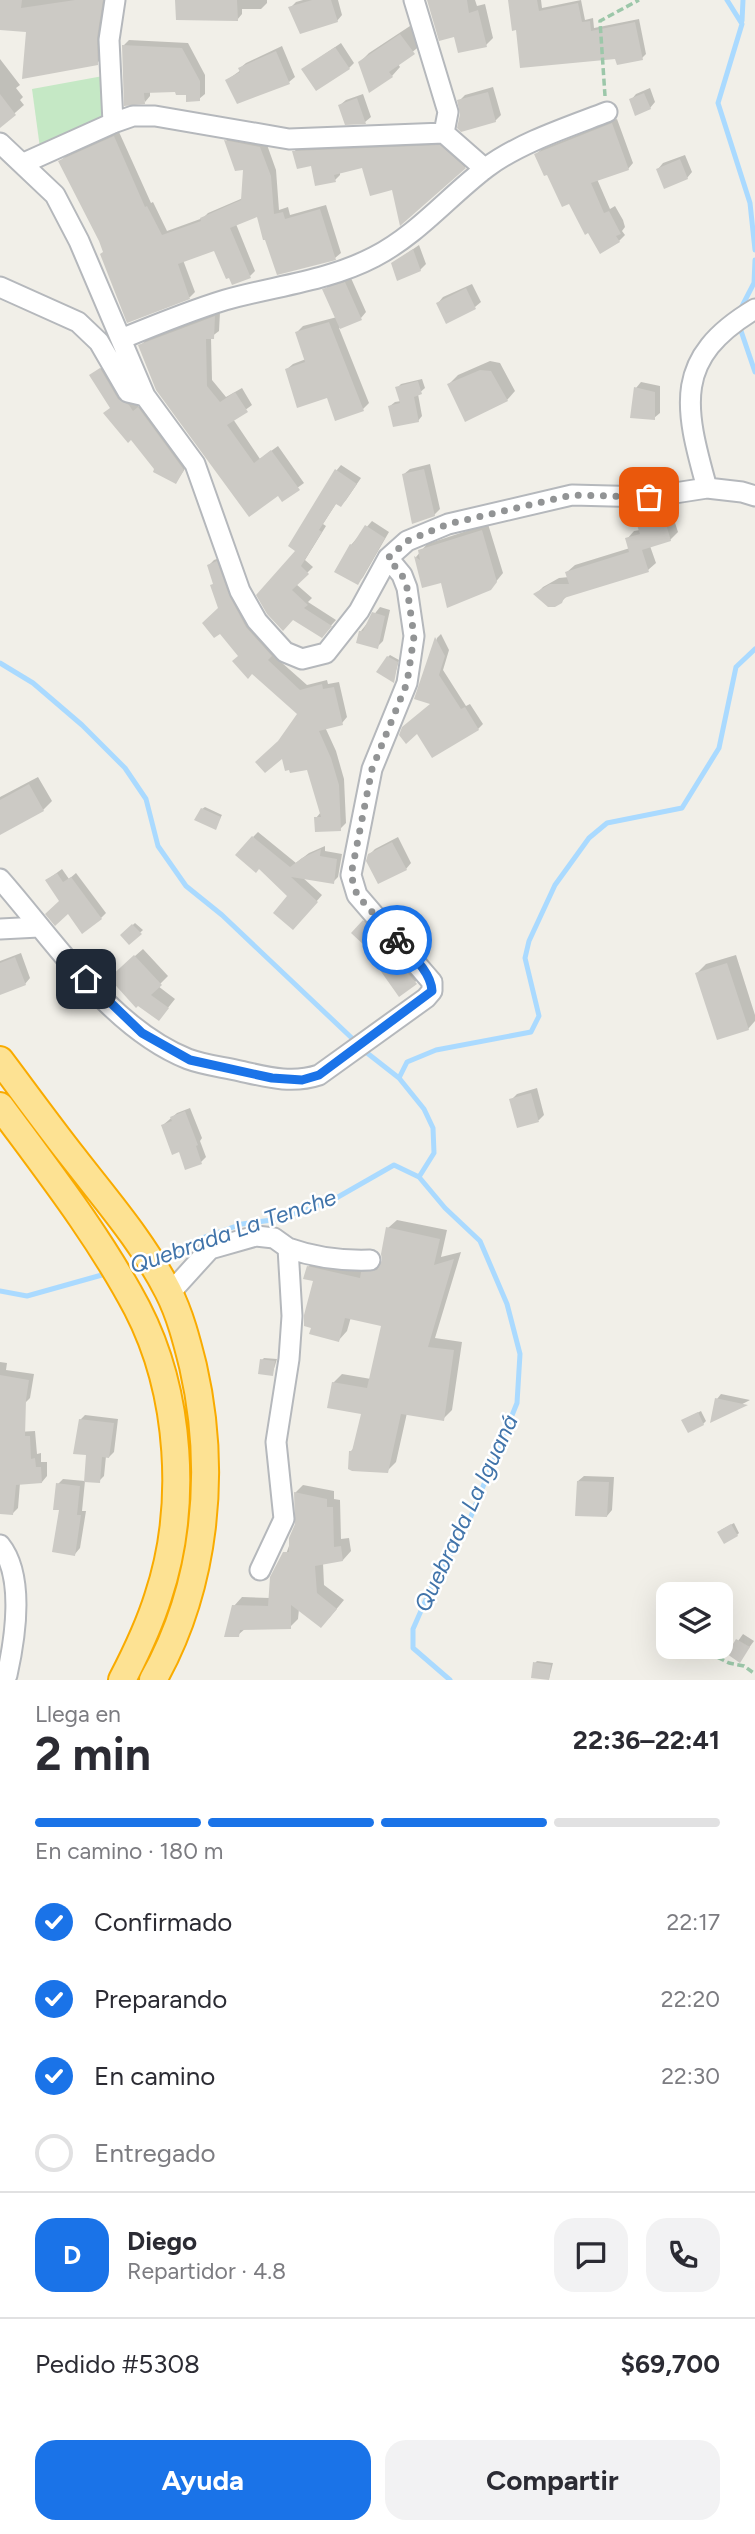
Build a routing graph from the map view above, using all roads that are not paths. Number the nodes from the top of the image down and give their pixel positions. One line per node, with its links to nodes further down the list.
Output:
1 (115, 0): 4 (street)
2 (414, 0): 5 (street)
3 (607, 112): 8 (street)
4 (113, 123): 5 (street); 7 (street)
5 (444, 133): 8 (street)
6 (0, 143): 7 (street)
7 (24, 163): 11 (street)
8 (485, 169): 11 (street)
9 (0, 286): 12 (street)
10 (744, 316): 13 (street)
11 (121, 340): 12 (street)
12 (145, 396): 15 (street)
13 (707, 488): 14 (street); 15 (street)
14 (755, 496)
15 (388, 558): 17 (street)
16 (0, 879): 17 (street)
17 (39, 928): 18 (street)
18 (0, 929)
19 (0, 1060): 23 (highway)
20 (0, 1106): 27 (highway)
21 (288, 1248): 22 (street); 23 (street); 25 (street)
22 (370, 1260)
23 (170, 1293): 28 (highway)
24 (0, 1545): 26 (street)
25 (260, 1570)
26 (3, 1680)
27 (122, 1680)
28 (153, 1680)

